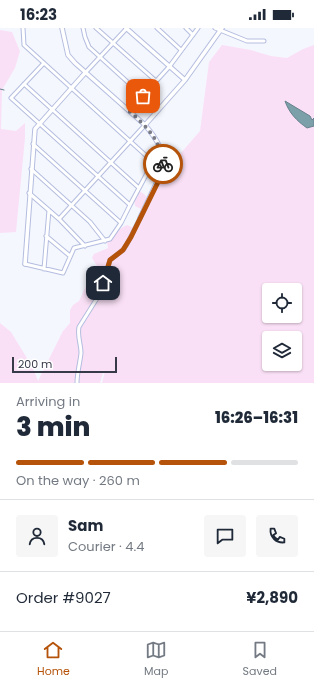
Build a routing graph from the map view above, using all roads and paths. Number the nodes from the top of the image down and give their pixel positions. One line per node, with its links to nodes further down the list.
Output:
1 (23, 28): 16 (street)
2 (62, 28): 18 (street)
3 (83, 28): 15 (street)
4 (96, 28): 13 (street)
5 (126, 28): 13 (street); 17 (street)
6 (157, 28): 14 (street)
7 (186, 28): 11 (street)
8 (198, 28): 11 (street)
9 (215, 28): 10 (street)
10 (221, 29): 12 (street); 19 (street)
11 (193, 35): 14 (street)
12 (264, 41)
13 (113, 43): 15 (street); 20 (street)
14 (181, 50): 17 (street)
15 (100, 57): 18 (street); 23 (street)
16 (44, 63): 21 (street); 22 (street)
17 (169, 67): 19 (street); 20 (street)
18 (85, 73): 22 (street); 25 (street)
19 (185, 80): 27 (street)
20 (156, 81): 23 (street)
21 (24, 84): 24 (street); 26 (street)
22 (72, 88): 24 (street); 28 (street)
23 (143, 96): 25 (street)
24 (53, 109): 26 (street); 30 (street)
25 (129, 111): 27 (street)
26 (39, 124): 29 (street); 32 (street)
27 (144, 125): 28 (street); 39 (street)
28 (130, 140): 30 (street); 33 (street)
29 (33, 144): 31 (street); 34 (street)
30 (111, 162): 32 (street); 33 (street)
31 (31, 169): 35 (street); 36 (street)
32 (97, 176): 34 (street); 37 (street)
33 (139, 188): 37 (street)
34 (84, 191): 36 (street); 41 (street)
35 (29, 193): 38 (street); 46 (street)
36 (71, 205): 40 (street); 43 (street)
37 (130, 205): 41 (street)
38 (48, 210): 40 (street); 42 (street)
39 (140, 218): 48 (street)
40 (59, 219): 44 (street)
41 (121, 223): 43 (street)
42 (46, 236): 45 (street); 47 (street)
43 (105, 241): 44 (street)
44 (85, 246): 45 (street)
45 (70, 256): 47 (street)
46 (25, 264): 47 (street)
47 (44, 269)
48 (77, 383)

